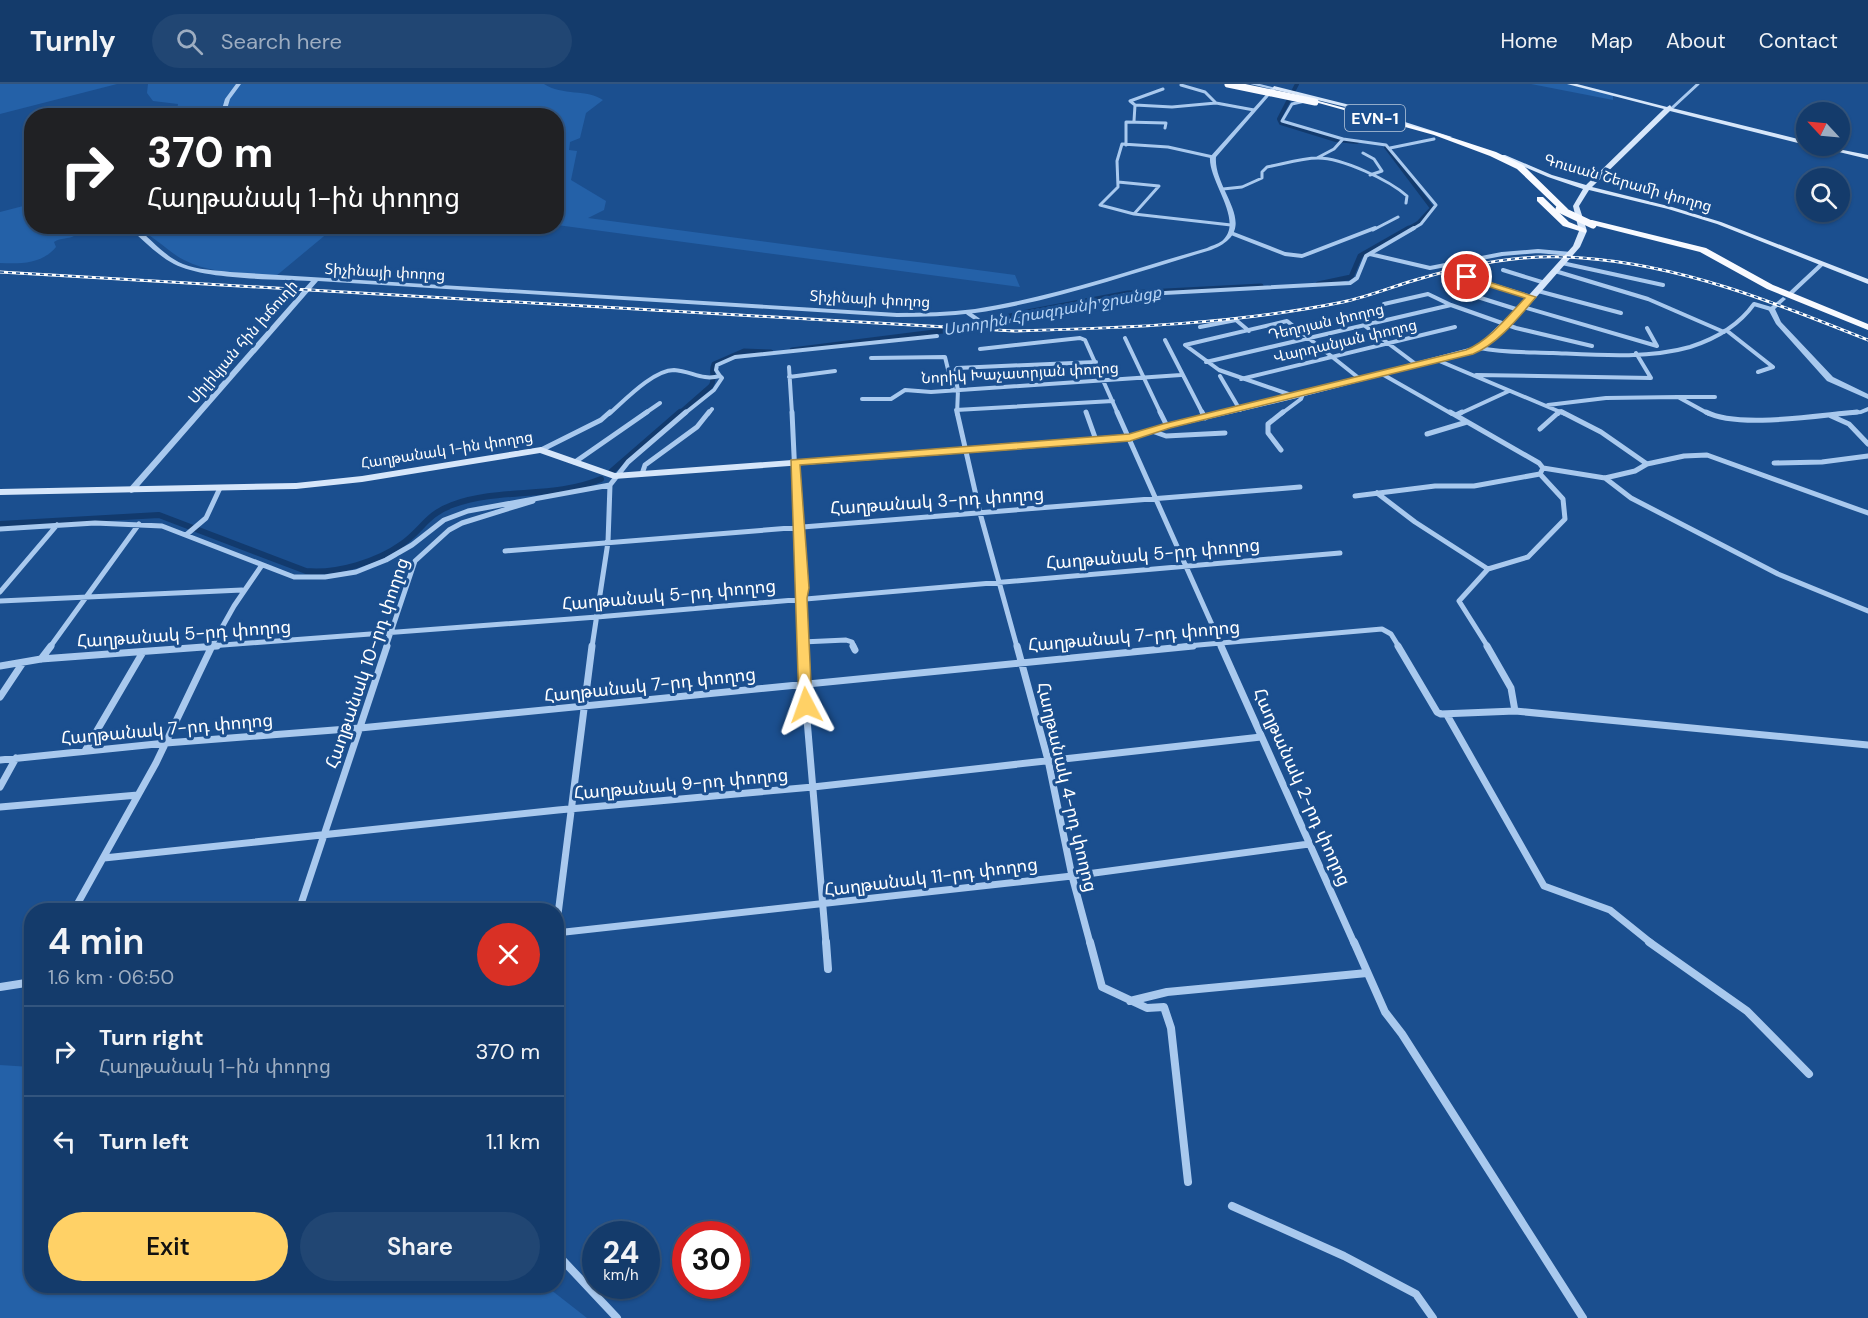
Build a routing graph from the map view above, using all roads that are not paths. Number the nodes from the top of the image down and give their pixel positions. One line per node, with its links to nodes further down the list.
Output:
1 (239, 84): 14 (street)
2 (1228, 84): 10 (highway, EVN-1, bridge)
3 (1237, 84): 10 (highway, EVN-1, bridge)
4 (1252, 84): 8 (street)
5 (1698, 84): 13 (street)
6 (1181, 85): 11 (street)
7 (1575, 85): 13 (main road)
8 (1277, 86): 10 (main road); 15 (street)
9 (1162, 89): 12 (street)
10 (1315, 100): 18 (highway, EVN-1); 19 (highway, EVN-1); 21 (street)
11 (1216, 103): 12 (street); 15 (street)
12 (1135, 105): 16 (street)
13 (1671, 107): 20 (main road); 35 (main road)
14 (225, 108)
15 (1254, 110): 28 (street)
16 (1134, 121): 17 (street); 22 (street)
17 (1165, 128)
18 (1421, 131): 19 (highway, EVN-1); 29 (highway)
19 (1441, 136): 23 (street); 31 (highway); 35 (main road, Գուսան Շերամի փողոց / EVN-1)
20 (1796, 139)
21 (1342, 140): 23 (street); 30 (street)
22 (1126, 145): 28 (street); 33 (street)
23 (1390, 148): 44 (street)
24 (1850, 152): 27 (main road)
25 (1850, 152): 27 (main road)
26 (1363, 153): 32 (street)
27 (1868, 156)
28 (1213, 157): 34 (street)
29 (1493, 158): 38 (highway); 42 (highway)
30 (1317, 159): 32 (street); 34 (street)
31 (1520, 167): 37 (highway); 38 (highway)
32 (1370, 175): 36 (street)
33 (1118, 182): 39 (street); 39 (street)
34 (1223, 189): 41 (street)
35 (1587, 189): 37 (main road); 47 (main road, Գուսան Շերամի փողոց / EVN-1)
36 (1406, 202)
37 (1576, 206): 42 (main road)
38 (1562, 209): 70 (highway, bridge)
39 (1134, 214): 41 (street)
40 (1398, 217): 41 (street)
41 (1231, 229): 64 (street, Տիչինայի փողոց)
42 (1583, 231): 45 (main road, Հաղթանակ 1-ին փողոց)
43 (142, 234): 51 (street, Սիլիկյան հին խճուղի)
44 (1370, 254): 45 (street); 64 (street)
45 (1571, 254): 46 (main road, Հաղթանակ 1-ին փողոց)
46 (1562, 263): 49 (main road, Հաղթանակ 1-ին փողոց); 54 (street)
47 (1822, 264): 52 (main road, Գուսան Շերամի փողոց / EVN-1); 56 (street)
48 (1503, 270): 53 (street)
49 (1555, 271): 53 (main road, Հաղթանակ 1-ին փողոց); 72 (street)
50 (1467, 277): 57 (street)
51 (315, 281): 64 (street, Տիչինայի փողոց); 144 (street, Սիլիկյան հին խճուղի)
52 (1868, 282)
53 (1545, 283): 57 (main road, Հաղթանակ 1-ին փողոց)
54 (1663, 285)
55 (1449, 288): 61 (street)
56 (1791, 293)
57 (1535, 294): 61 (main road, Հաղթանակ 1-ին փողոց); 63 (street)
58 (1782, 300): 62 (street); 70 (highway)
59 (1384, 304): 60 (street)
60 (1451, 305): 65 (street); 66 (street, Դեղոյան փողոց)
61 (1521, 309): 65 (main road, Հաղթանակ 1-ին փողոց); 80 (street)
62 (1771, 309): 72 (street); 107 (street)
63 (1621, 313)
64 (971, 315)
65 (1505, 325): 78 (street); 79 (main road, Հաղթանակ 1-ին փողոց)
66 (1365, 326): 75 (street, Դեղոյան փողոց); 77 (street)
67 (1200, 327): 71 (street)
68 (1455, 327): 77 (street, Վարդանյան փողոց)
69 (1647, 328): 80 (street)
70 (1866, 328)
71 (1249, 331): 75 (street); 87 (street)
72 (1725, 331): 80 (street); 91 (street)
73 (937, 336): 97 (street)
74 (1125, 338): 98 (street)
75 (1310, 338): 83 (street); 87 (street, Դեղոյան փողոց)
76 (1165, 340): 93 (street)
77 (1389, 343): 83 (street, Վարդանյան փողոց); 88 (street)
78 (1592, 346)
79 (1480, 348): 82 (street); 85 (main road, Հաղթանակ 1-ին փողոց)
80 (1659, 348): 82 (street)
81 (980, 349): 86 (street, Հաղթանակ 2-րդ փողոց)
82 (1636, 353): 94 (street)
83 (1332, 356): 99 (street, Վարդանյան փողոց); 100 (street)
84 (871, 358): 102 (street)
85 (1437, 360): 88 (main road, Հաղթանակ 1-ին փողոց); 94 (street)
86 (1096, 362): 101 (street, Հաղթանակ 2-րդ փողոց); 102 (street)
87 (1206, 362): 99 (street)
88 (1417, 365): 92 (main road, Հաղթանակ 1-ին փողոց)
89 (789, 367): 95 (street)
90 (835, 371): 95 (street)
91 (1758, 372)
92 (1382, 374): 100 (main road, Հաղթանակ 1-ին փողոց); 119 (street)
93 (1181, 375): 98 (street, Նորիկ Խաչատրյան փողոց); 120 (street)
94 (1472, 375): 103 (street)
95 (789, 376): 135 (street)
96 (1220, 376): 115 (street)
97 (716, 377): 130 (street); 141 (street)
98 (1144, 377): 101 (street, Նորիկ Խաչատրյան փողոց); 122 (street)
99 (1240, 379): 104 (street)
100 (1360, 380): 104 (main road, Հաղթանակ 1-ին փողոց)
101 (1105, 381): 102 (street, Նորիկ Խաչատրյան փողոց); 109 (street, Հաղթանակ 2-րդ փողոց)
102 (955, 390): 108 (street, Նորիկ Խաչատրյան փողոց); 114 (street, Հաղթանակ 4-րդ փողոց)
103 (1509, 391): 111 (street); 119 (street)
104 (1299, 395): 115 (main road, Հաղթանակ 1-ին փողոց); 131 (street)
105 (1678, 397): 106 (street); 111 (street); 118 (street)
106 (1715, 397)
107 (1868, 397)
108 (862, 399)
109 (1113, 401): 114 (street); 127 (street, Հաղթանակ 2-րդ փողոց)
110 (660, 403): 134 (street)
111 (1548, 405): 116 (street)
112 (712, 409): 139 (street)
113 (1868, 409): 118 (street)
114 (956, 410): 132 (street, Հաղթանակ 4-րդ փողոց)
115 (1240, 410): 120 (main road, Հաղթանակ 1-ին փողոց)
116 (1561, 411): 123 (street); 137 (street)
117 (1086, 412): 128 (street)
118 (1828, 414): 129 (street)
119 (1456, 415): 121 (street)
120 (1205, 418): 122 (main road, Հաղթանակ 1-ին փողոց)
121 (1467, 422): 126 (street); 138 (street)
122 (1167, 426): 124 (main road, Հաղթանակ 1-ին փողոց)
123 (1540, 429)
124 (1152, 431): 125 (street); 127 (main road, Հաղթանակ 1-ին փողոց)
125 (1225, 433)
126 (1427, 434)
127 (1130, 438): 128 (main road, Հաղթանակ 1-ին փողոց); 149 (street, Հաղթանակ 2-րդ փողոց)
128 (1096, 440): 132 (main road, Հաղթանակ 1-ին փողոց)
129 (1868, 444)
130 (542, 450): 134 (main road, Հաղթանակ 1-ին փողոց); 143 (main road, Հաղթանակ 1-ին փողոց)
131 (1281, 450)
132 (967, 452): 135 (main road, Հաղթանակ 1-ին փողոց); 150 (street, Հաղթանակ 4-րդ փողոց)
133 (1868, 456): 136 (street)
134 (574, 462): 141 (main road, Հաղթանակ 1-ին փողոց)
135 (795, 463): 139 (main road, Հաղթանակ 1-ին փողոց); 154 (street)
136 (1774, 463)
137 (1647, 464): 140 (street); 151 (street)
138 (1541, 471): 140 (street); 146 (street); 162 (street)
139 (642, 474): 141 (main road, Հաղթանակ 1-ին փողոց)
140 (1605, 478): 169 (street)
141 (612, 481): 148 (street); 157 (street)
142 (1300, 487): 149 (street, Հաղթանակ 3-րդ փողոց)
143 (220, 488): 144 (main road, Հաղթանակ 1-ին փողոց); 156 (street)
144 (131, 490): 145 (main road, Հաղթանակ 1-ին փողոց)
145 (0, 492)
146 (1377, 493): 147 (street); 162 (street)
147 (1354, 496)
148 (542, 498): 160 (street); 171 (street, Հաղթանակ 10-րդ փողոց)
149 (1157, 499): 150 (street, Հաղթանակ 3-րդ փողոց); 161 (street, Հաղթանակ 2-րդ փողոց)
150 (980, 513): 154 (street, Հաղթանակ 3-րդ փողոց); 163 (street, Հաղթանակ 4-րդ փողոց)
151 (1868, 513)
152 (139, 524): 153 (street); 156 (street); 166 (street)
153 (57, 525): 155 (street); 165 (street)
154 (797, 527): 157 (street, Հաղթանակ 3-րդ փողոց); 167 (street)
155 (0, 529)
156 (186, 536): 160 (street)
157 (608, 542): 158 (street, Հաղթանակ 3-րդ փողոց); 170 (street)
158 (505, 551)
159 (1340, 553): 161 (street, Հաղթանակ 5-րդ փողոց)
160 (262, 565): 164 (street)
161 (1185, 567): 163 (street, Հաղթանակ 5-րդ փողոց); 173 (street, Հաղթանակ 2-րդ փողոց)
162 (1488, 570): 184 (street)
163 (999, 582): 167 (street, Հաղթանակ 5-րդ փողոց); 178 (street, Հաղթանակ 4-րդ փողոց)
164 (242, 590): 166 (street); 174 (street)
165 (0, 592)
166 (84, 598): 168 (street); 177 (street)
167 (801, 598): 170 (street, Հաղթանակ 5-րդ փողոց); 172 (street)
168 (0, 601)
169 (1868, 611)
170 (597, 617): 171 (street, Հաղթանակ 5-րդ փողոց); 183 (street)
171 (390, 633): 174 (street, Հաղթանակ 5-րդ փողոց); 186 (street, Հաղթանակ 10-րդ փողոց)
172 (802, 642): 175 (street); 181 (street)
173 (1220, 644): 178 (street, Հաղթանակ 7-րդ փողոց); 185 (street, Հաղթանակ 7-րդ փողոց); 187 (street, Հաղթանակ 2-րդ փողոց)
174 (210, 648): 176 (street, Հաղթանակ 5-րդ փողոց); 188 (street)
175 (855, 650)
176 (143, 652): 177 (street, Հաղթանակ 5-րդ փողոց); 190 (street)
177 (41, 659): 179 (street, Հաղթանակ 5-րդ փողոց)
178 (1021, 661): 181 (street, Հաղթանակ 7-րդ փողոց); 193 (street, Հաղթանակ 4-րդ փողոց)
179 (22, 664): 180 (street, Հաղթանակ 5-րդ փողոց); 182 (street)
180 (0, 666)
181 (804, 684): 183 (street, Հաղթանակ 7-րդ փողոց); 195 (street)
182 (0, 697)
183 (583, 707): 186 (street, Հաղթանակ 7-րդ փողոց); 198 (street)
184 (1515, 711): 185 (street); 189 (street)
185 (1447, 715): 213 (street)
186 (360, 728): 188 (street, Հաղթանակ 7-րդ փողոց); 199 (street, Հաղթանակ 10-րդ փողոց)
187 (1261, 737): 193 (street, Հաղթանակ 9-րդ փողոց); 200 (street, Հաղթանակ 2-րդ փողոց)
188 (166, 743): 190 (street, Հաղթանակ 7-րդ փողոց); 196 (street)
189 (1868, 745)
190 (85, 751): 191 (street, Հաղթանակ 7-րդ փողոց)
191 (16, 758): 192 (street, Հաղթանակ 7-րդ փողոց); 194 (street)
192 (0, 760)
193 (1048, 760): 195 (street, Հաղթանակ 9-րդ փողոց); 202 (street, Հաղթանակ 4-րդ փողոց)
194 (0, 787)
195 (813, 787): 198 (street, Հաղթանակ 9-րդ փողոց); 206 (street)
196 (138, 795): 197 (street); 201 (street)
197 (0, 807)
198 (572, 808): 199 (street, Հաղթանակ 9-րդ փողոց); 205 (street)
199 (323, 836): 201 (street, Հաղթանակ 9-րդ փողոց); 204 (street, Հաղթանակ 10-րդ փողոց)
200 (1309, 844): 202 (street, Հաղթանակ 11-րդ փողոց); 209 (street, Հաղթանակ 2-րդ փողոց)
201 (104, 858): 203 (street)
202 (1072, 876): 206 (street, Հաղթանակ 11-րդ փողոց); 212 (street, Հաղթանակ 4-րդ փողոց)
203 (78, 903)
204 (301, 903)
205 (560, 903)
206 (822, 904): 207 (street, Հաղթանակ 11-րդ փողոց); 208 (street)
207 (564, 931)
208 (828, 969)
209 (1367, 973): 212 (street); 219 (street, Հաղթանակ 2-րդ փողոց)
210 (24, 983): 211 (street)
211 (0, 987)
212 (1129, 1001): 214 (street, Հաղթանակ 4-րդ փողոց)
213 (1809, 1074)
214 (1188, 1182)
215 (1232, 1206): 218 (street)
216 (564, 1262): 217 (street)
217 (617, 1318)
218 (1433, 1318)
219 (1583, 1318)

